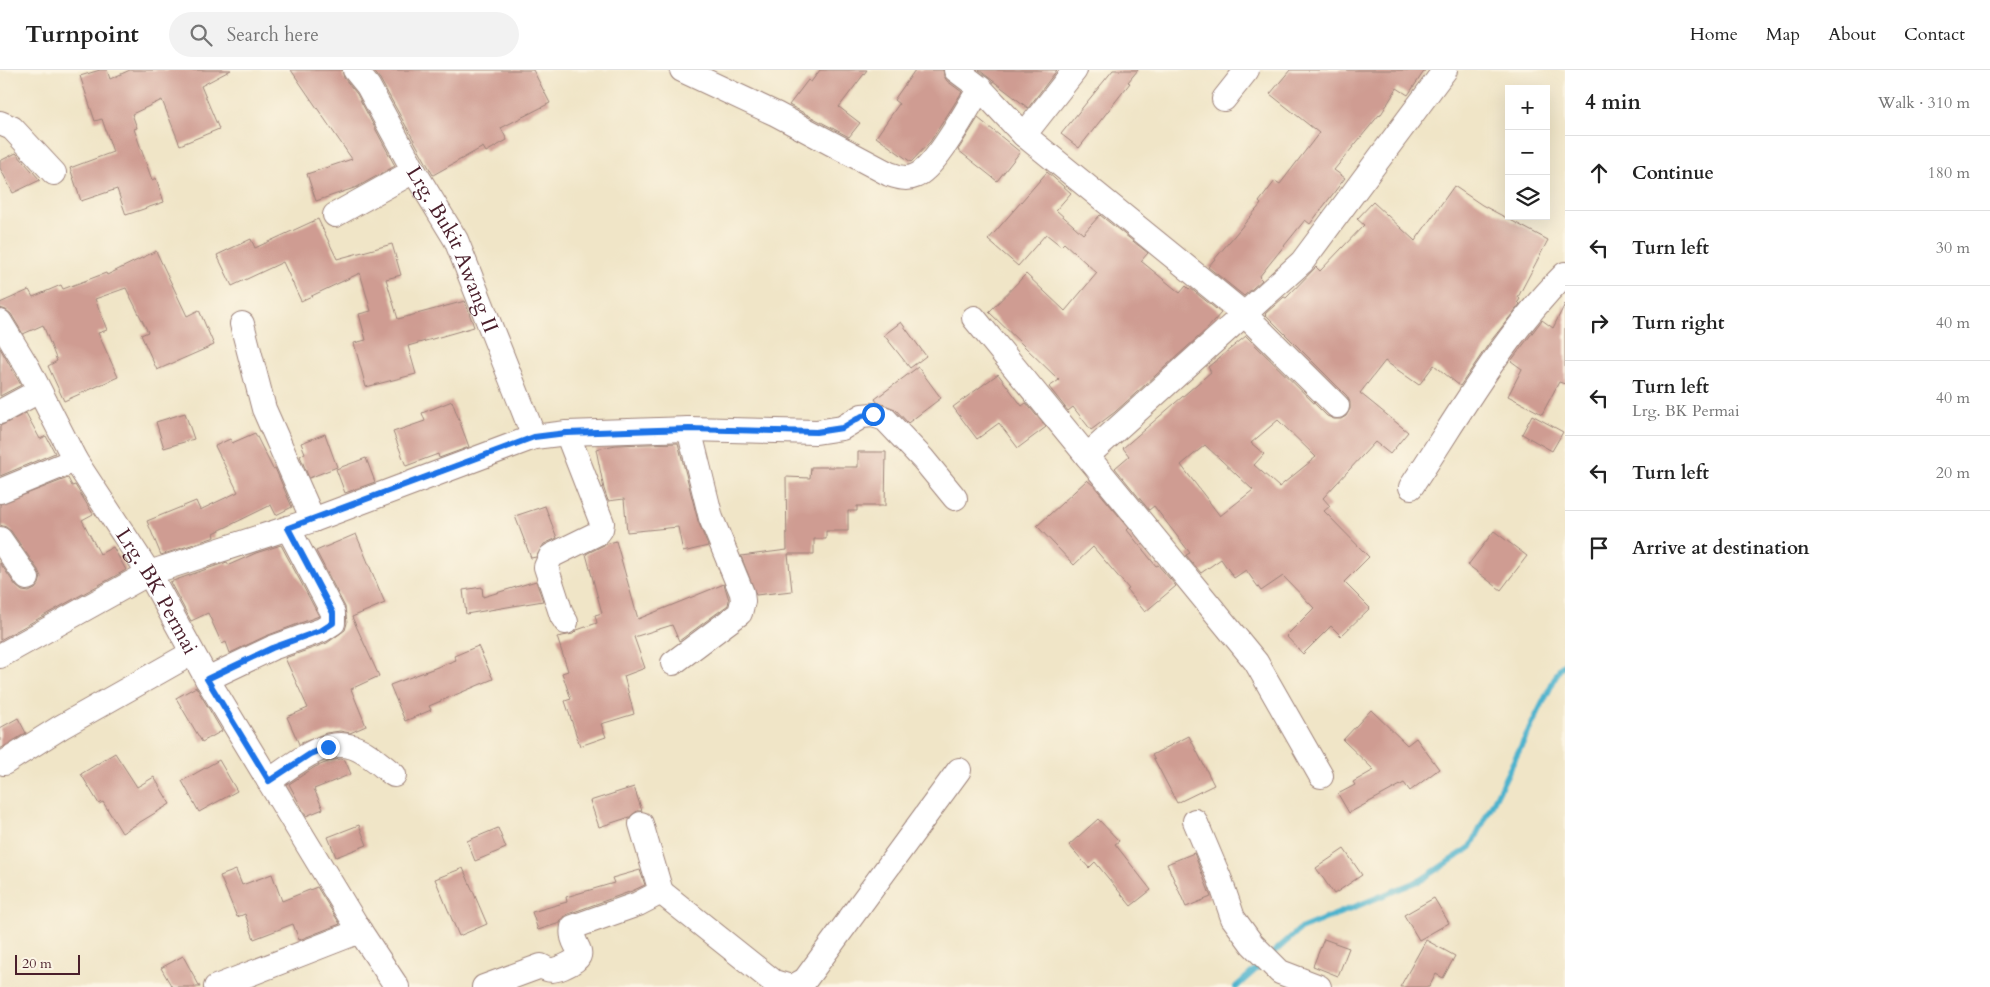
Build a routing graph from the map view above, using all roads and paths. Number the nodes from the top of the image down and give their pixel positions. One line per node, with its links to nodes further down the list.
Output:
1 (355, 70): 11 (street, Lrg. Bukit Awang II)
2 (682, 70): 7 (street)
3 (956, 70): 7 (street)
4 (1075, 70): 10 (street)
5 (1247, 70): 8 (street)
6 (1445, 70): 15 (street)
7 (980, 88): 10 (street)
8 (1224, 99)
9 (0, 123): 12 (street)
10 (1024, 135): 15 (street)
11 (414, 171): 13 (street); 24 (street, Lrg. Bukit Awang II)
12 (54, 173)
13 (335, 215)
14 (1565, 274): 27 (street)
15 (1244, 314): 20 (street); 25 (street)
16 (974, 318): 25 (street)
17 (0, 322): 19 (street, Lrg. BK Permai)
18 (242, 324): 30 (street)
19 (39, 391): 21 (street); 26 (street, Lrg. BK Permai)
20 (1337, 406)
21 (0, 412)
22 (689, 429): 23 (street); 29 (street); 38 (street)
23 (566, 433): 24 (street); 35 (street)
24 (534, 437): 30 (street)
25 (1087, 456): 43 (street)
26 (75, 460): 28 (street); 33 (street, Lrg. BK Permai)
27 (1411, 487)
28 (0, 491)
29 (955, 498)
30 (313, 520): 31 (street)
31 (288, 528): 33 (street); 39 (street)
32 (0, 540): 34 (street)
33 (149, 573): 36 (street, Lrg. BK Permai); 37 (street)
34 (26, 578)
35 (566, 622)
36 (192, 653): 39 (street, Lrg. BK Permai); 40 (street)
37 (0, 656)
38 (673, 663)
39 (207, 679): 44 (street, Lrg. BK Permai)
40 (4, 763)
41 (959, 770): 52 (street)
42 (394, 775): 44 (street)
43 (1321, 776)
44 (269, 781): 48 (street, Lrg. BK Permai)
45 (1195, 821): 53 (street)
46 (641, 824): 47 (street)
47 (661, 892): 51 (street); 52 (street)
48 (360, 931): 49 (street); 50 (street, Lrg. BK Permai)
49 (216, 987)
50 (397, 987)
51 (484, 987)
52 (792, 987)
53 (1319, 987)

